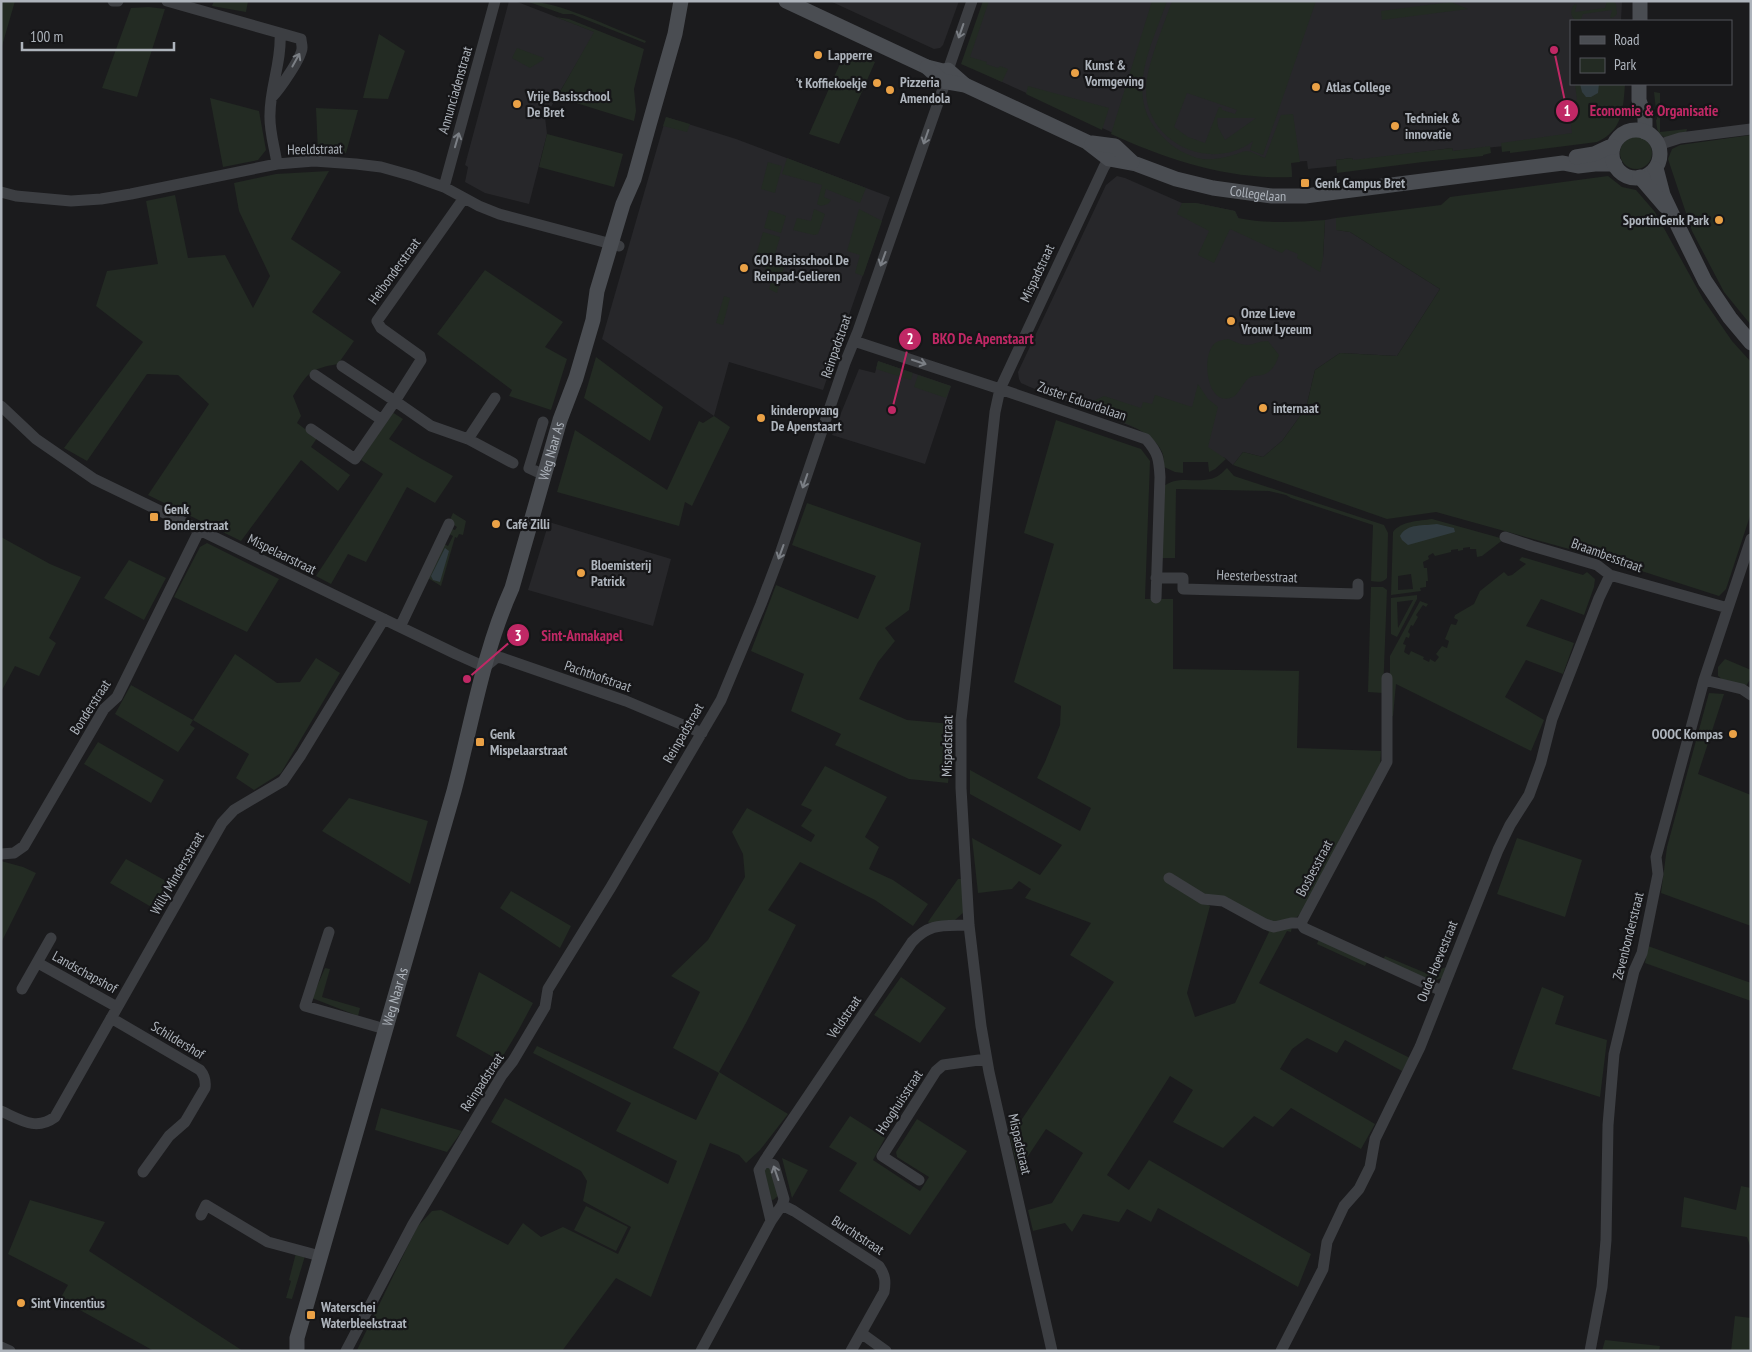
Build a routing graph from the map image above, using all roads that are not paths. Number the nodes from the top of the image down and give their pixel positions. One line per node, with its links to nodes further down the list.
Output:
1 (113, 1): 2 (street)
2 (118, 1)
3 (166, 1): 11 (street)
4 (495, 1): 28 (street, Annunciadenstraat, one-way to 4)
5 (681, 1): 12 (main road, Weg Naar As)
6 (690, 1): 12 (main road, Weg Naar As)
7 (786, 1): 13 (main road, Collegelaan)
8 (972, 1): 13 (street, Reinpadstraat, one-way to 13)
9 (1640, 1): 10 (main road)
10 (1640, 20)
11 (280, 33): 15 (street); 15 (street, one-way to 11)
12 (675, 34): 32 (main road, Weg Naar As)
13 (946, 78): 22 (main road, Collegelaan); 33 (street, Reinpadstraat, one-way to 33)
14 (1639, 85): 16 (main road)
15 (272, 97): 24 (street)
16 (1639, 100): 18 (main road); 19 (main road)
17 (1751, 129): 20 (street)
18 (1629, 131): 19 (main road); 21 (main road, Collegelaan)
19 (1645, 132): 20 (main road)
20 (1658, 145): 26 (main road)
21 (1613, 147): 23 (main road, Collegelaan); 25 (main road)
22 (1111, 154): 23 (main road, Collegelaan); 37 (street, Mispadstraat)
23 (1563, 163): 25 (main road, Collegelaan)
24 (277, 164): 28 (street, Heeldstraat); 29 (street, Heeldstraat)
25 (1615, 164): 27 (main road)
26 (1655, 169): 27 (main road); 31 (main road)
27 (1640, 177): 31 (main road)
28 (444, 187): 30 (street, Heeldstraat)
29 (1, 192)
30 (464, 198): 32 (street, Heeldstraat); 39 (street, Heibonderstraat)
31 (1673, 216): 34 (main road)
32 (615, 245): 46 (main road, Weg Naar As)
33 (854, 341): 37 (street, Zuster Eduardalaan, one-way to 37); 64 (street, Reinpadstraat, one-way to 64)
34 (1751, 343)
35 (342, 366): 39 (street)
36 (315, 376): 41 (street)
37 (1000, 388): 52 (street, Zuster Eduardalaan); 69 (street, Mispadstraat)
38 (495, 398): 44 (street)
39 (395, 401): 41 (street); 44 (street)
40 (1, 406): 48 (street, Mispelaarstraat)
41 (382, 420): 43 (street)
42 (543, 422): 46 (street)
43 (311, 429)
44 (468, 439): 45 (street)
45 (513, 463)
46 (544, 475): 54 (main road, Weg Naar As)
47 (449, 524): 58 (street)
48 (199, 531): 57 (street, Mispelaarstraat); 66 (street, Bonderstraat)
49 (1505, 537): 51 (street, Braambesstraat)
50 (1751, 540): 56 (street, Zevenbonderstraat)
51 (1610, 575): 56 (street, Braambesstraat); 74 (street, Oude Hoevestraat)
52 (1156, 578): 53 (street, Heesterbesstraat); 55 (street, Zuster Eduardalaan)
53 (1358, 584)
54 (512, 588): 59 (main road, Weg Naar As); 60 (main road, Weg Naar As)
55 (1156, 598)
56 (1728, 608): 62 (street, Zevenbonderstraat)
57 (384, 619): 58 (street, Mispelaarstraat); 75 (street, Willy Mindersstraat)
58 (400, 627): 60 (street, Mispelaarstraat)
59 (497, 657): 60 (street); 64 (street, Pachthofstraat); 65 (main road, Weg Naar As)
60 (484, 667): 65 (main road, Weg Naar As)
61 (1387, 678): 68 (street, Bosbesstraat)
62 (1704, 680): 63 (street); 97 (street, Zevenbonderstraat)
63 (1751, 695)
64 (702, 733): 91 (street, Reinpadstraat)
65 (468, 738): 77 (main road, Weg Naar As)
66 (1, 854)
67 (1169, 878): 68 (street)
68 (1302, 923): 74 (street)
69 (969, 925): 78 (street, Mispadstraat); 80 (street, Veldstraat)
70 (329, 932): 77 (street)
71 (51, 938): 72 (street, Landschapshof)
72 (38, 963): 73 (street, Landschapshof); 75 (street, Landschapshof)
73 (22, 990)
74 (1442, 991): 96 (street, Oude Hoevestraat)
75 (118, 1007): 76 (street, Willy Mindersstraat)
76 (111, 1018): 79 (street, Willy Mindersstraat); 81 (street, Schildershof)
77 (385, 1029): 86 (main road, Weg Naar As)
78 (986, 1059): 82 (street, Hooghuisstraat); 95 (street, Mispadstraat)
79 (1, 1111)
80 (765, 1160): 83 (street, one-way to 80); 85 (street, Veldstraat)
81 (143, 1172)
82 (919, 1180)
83 (782, 1205): 85 (street); 87 (street, Burchtstraat)
84 (201, 1215): 86 (street)
85 (771, 1221): 92 (street)
86 (320, 1256): 89 (main road, Weg Naar As)
87 (861, 1333): 93 (street, Burchtstraat); 94 (street)
88 (1, 1347): 90 (street)
89 (294, 1347)
90 (10, 1351)
91 (346, 1351)
92 (700, 1351)
93 (851, 1351)
94 (886, 1351)
95 (1052, 1351)
96 (1281, 1351)
97 (1590, 1351)

